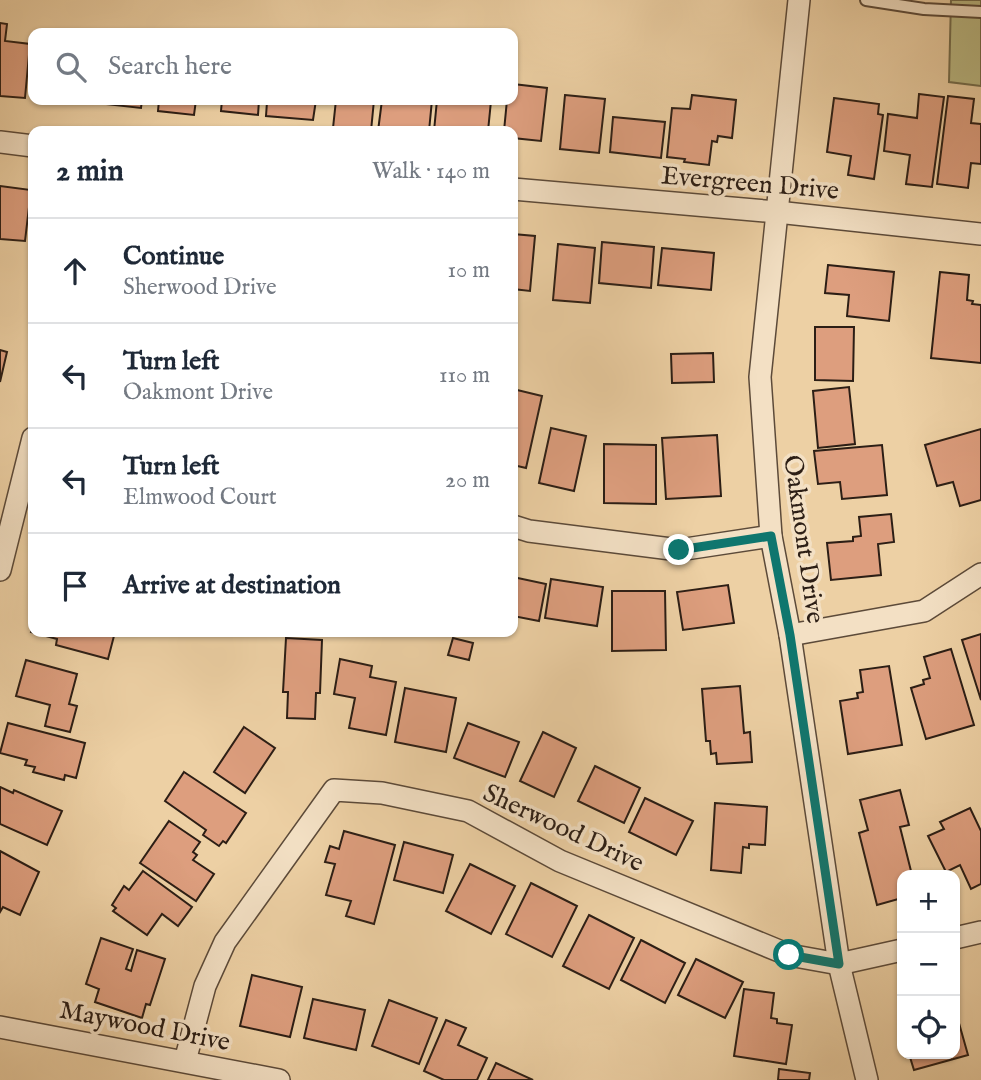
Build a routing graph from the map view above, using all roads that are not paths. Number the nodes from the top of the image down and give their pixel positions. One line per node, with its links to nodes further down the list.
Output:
1 (799, 0): 7 (street, Oakmont Drive)
2 (866, 0): 3 (lane)
3 (981, 12)
4 (0, 142): 5 (street)
5 (28, 145)
6 (518, 189): 7 (street, Evergreen Drive)
7 (777, 212): 8 (street, Evergreen Drive); 11 (street, Oakmont Drive)
8 (981, 234)
9 (28, 458): 12 (street)
10 (518, 528): 11 (street)
11 (771, 536): 14 (street, Oakmont Drive)
12 (0, 569)
13 (981, 575): 14 (street)
14 (790, 635): 18 (street, Oakmont Drive)
15 (981, 932): 16 (street)
16 (960, 936)
17 (897, 951): 18 (street, Sherwood Drive)
18 (839, 964): 20 (street, Sherwood Drive); 22 (street, Oakmont Drive)
19 (0, 1027): 20 (street, Maywood Drive)
20 (185, 1061): 21 (street, Maywood Drive)
21 (279, 1080)
22 (867, 1080)

